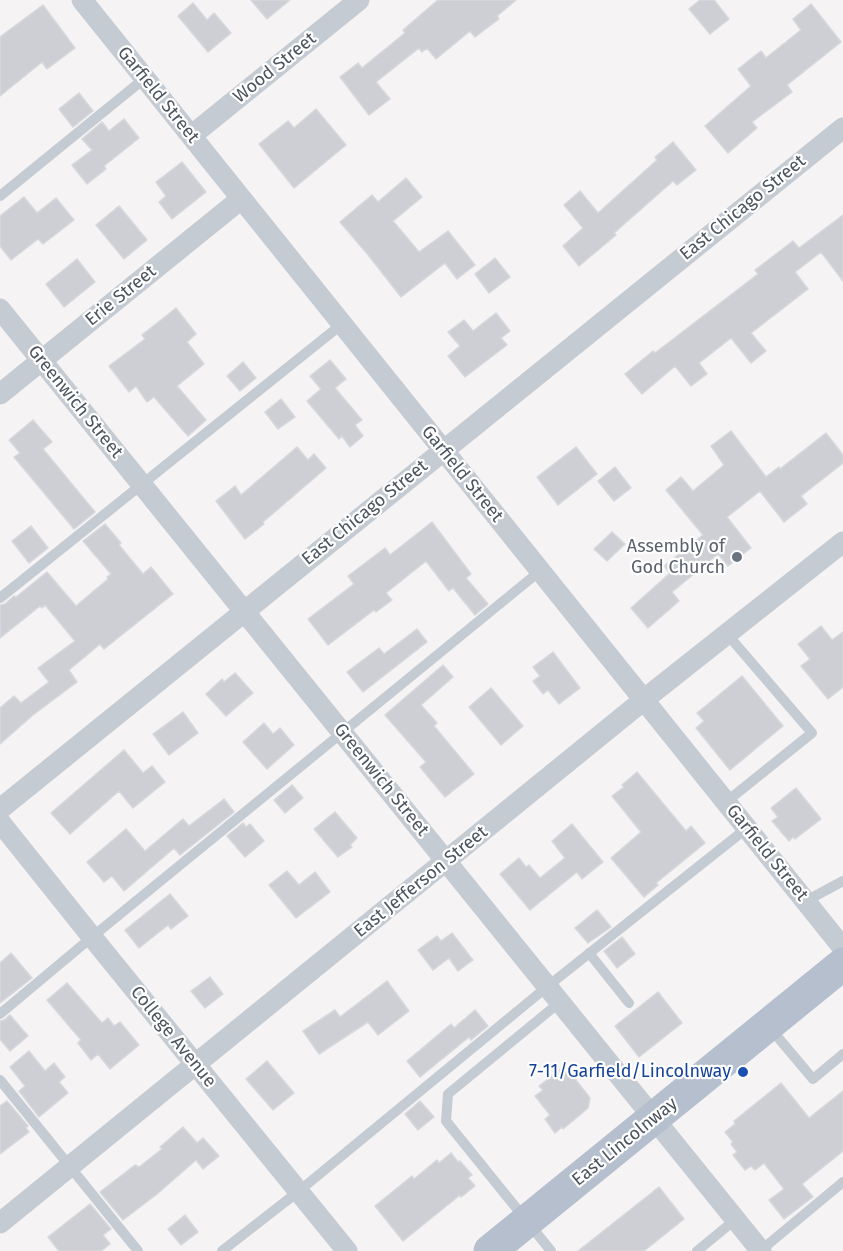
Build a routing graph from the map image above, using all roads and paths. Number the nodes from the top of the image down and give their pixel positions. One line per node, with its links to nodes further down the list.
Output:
1 (82, 0): 3 (street, Garfield Street)
2 (359, 0): 5 (street, Wood Street)
3 (145, 78): 5 (street, Garfield Street); 6 (lane)
4 (843, 128): 12 (street, East Chicago Street)
5 (191, 136): 7 (street, Garfield Street)
6 (0, 196)
7 (241, 199): 9 (street, Garfield Street); 10 (street, Erie Street)
8 (0, 309): 10 (street, Greenwich Street)
9 (342, 324): 12 (street, Garfield Street); 13 (lane)
10 (42, 360): 11 (street, Erie Street); 13 (street, Greenwich Street)
11 (0, 394)
12 (443, 450): 15 (street, Garfield Street); 17 (street, East Chicago Street)
13 (142, 484): 16 (lane); 17 (street, Greenwich Street)
14 (843, 542): 18 (street, East Jefferson Street)
15 (540, 571): 19 (street, Garfield Street); 20 (lane)
16 (0, 598)
17 (244, 611): 20 (street, Greenwich Street); 22 (street, East Chicago Street)
18 (727, 634): 19 (street, East Jefferson Street); 21 (lane)
19 (644, 700): 21 (street, Garfield Street); 25 (street, East Jefferson Street)
20 (342, 732): 25 (street, Greenwich Street); 28 (lane)
21 (726, 802): 24 (street, Garfield Street)
22 (0, 809)
23 (0, 822): 28 (street, College Avenue)
24 (747, 828): 27 (street, Garfield Street); 30 (lane)
25 (446, 861): 32 (street, Greenwich Street); 37 (street, East Jefferson Street)
26 (843, 880): 27 (lane)
27 (806, 902): 29 (street, Garfield Street)
28 (92, 937): 34 (lane); 37 (street, College Avenue)
29 (843, 948)
30 (589, 953): 32 (lane); 33 (lane)
31 (843, 964): 35 (main road, East Lincolnway)
32 (554, 994): 39 (street, Greenwich Street); 42 (lane); 44 (lane)
33 (629, 1003)
34 (0, 1014)
35 (768, 1025): 36 (lane); 39 (main road, East Lincolnway)
36 (843, 1054)
37 (195, 1065): 40 (street, East Jefferson Street); 42 (street, College Avenue)
38 (0, 1080): 40 (lane)
39 (654, 1118): 43 (street, Greenwich Street); 44 (main road, East Lincolnway)
40 (70, 1167): 45 (street, East Jefferson Street); 46 (lane)
41 (843, 1182): 52 (lane)
42 (299, 1191): 47 (lane); 48 (street, College Avenue)
43 (736, 1220): 51 (lane); 52 (street, Greenwich Street)
44 (527, 1221): 49 (main road, East Lincolnway); 50 (lane)
45 (0, 1223)
46 (138, 1251)
47 (222, 1251)
48 (347, 1251)
49 (490, 1251)
50 (551, 1251)
51 (697, 1251)
52 (761, 1251)

